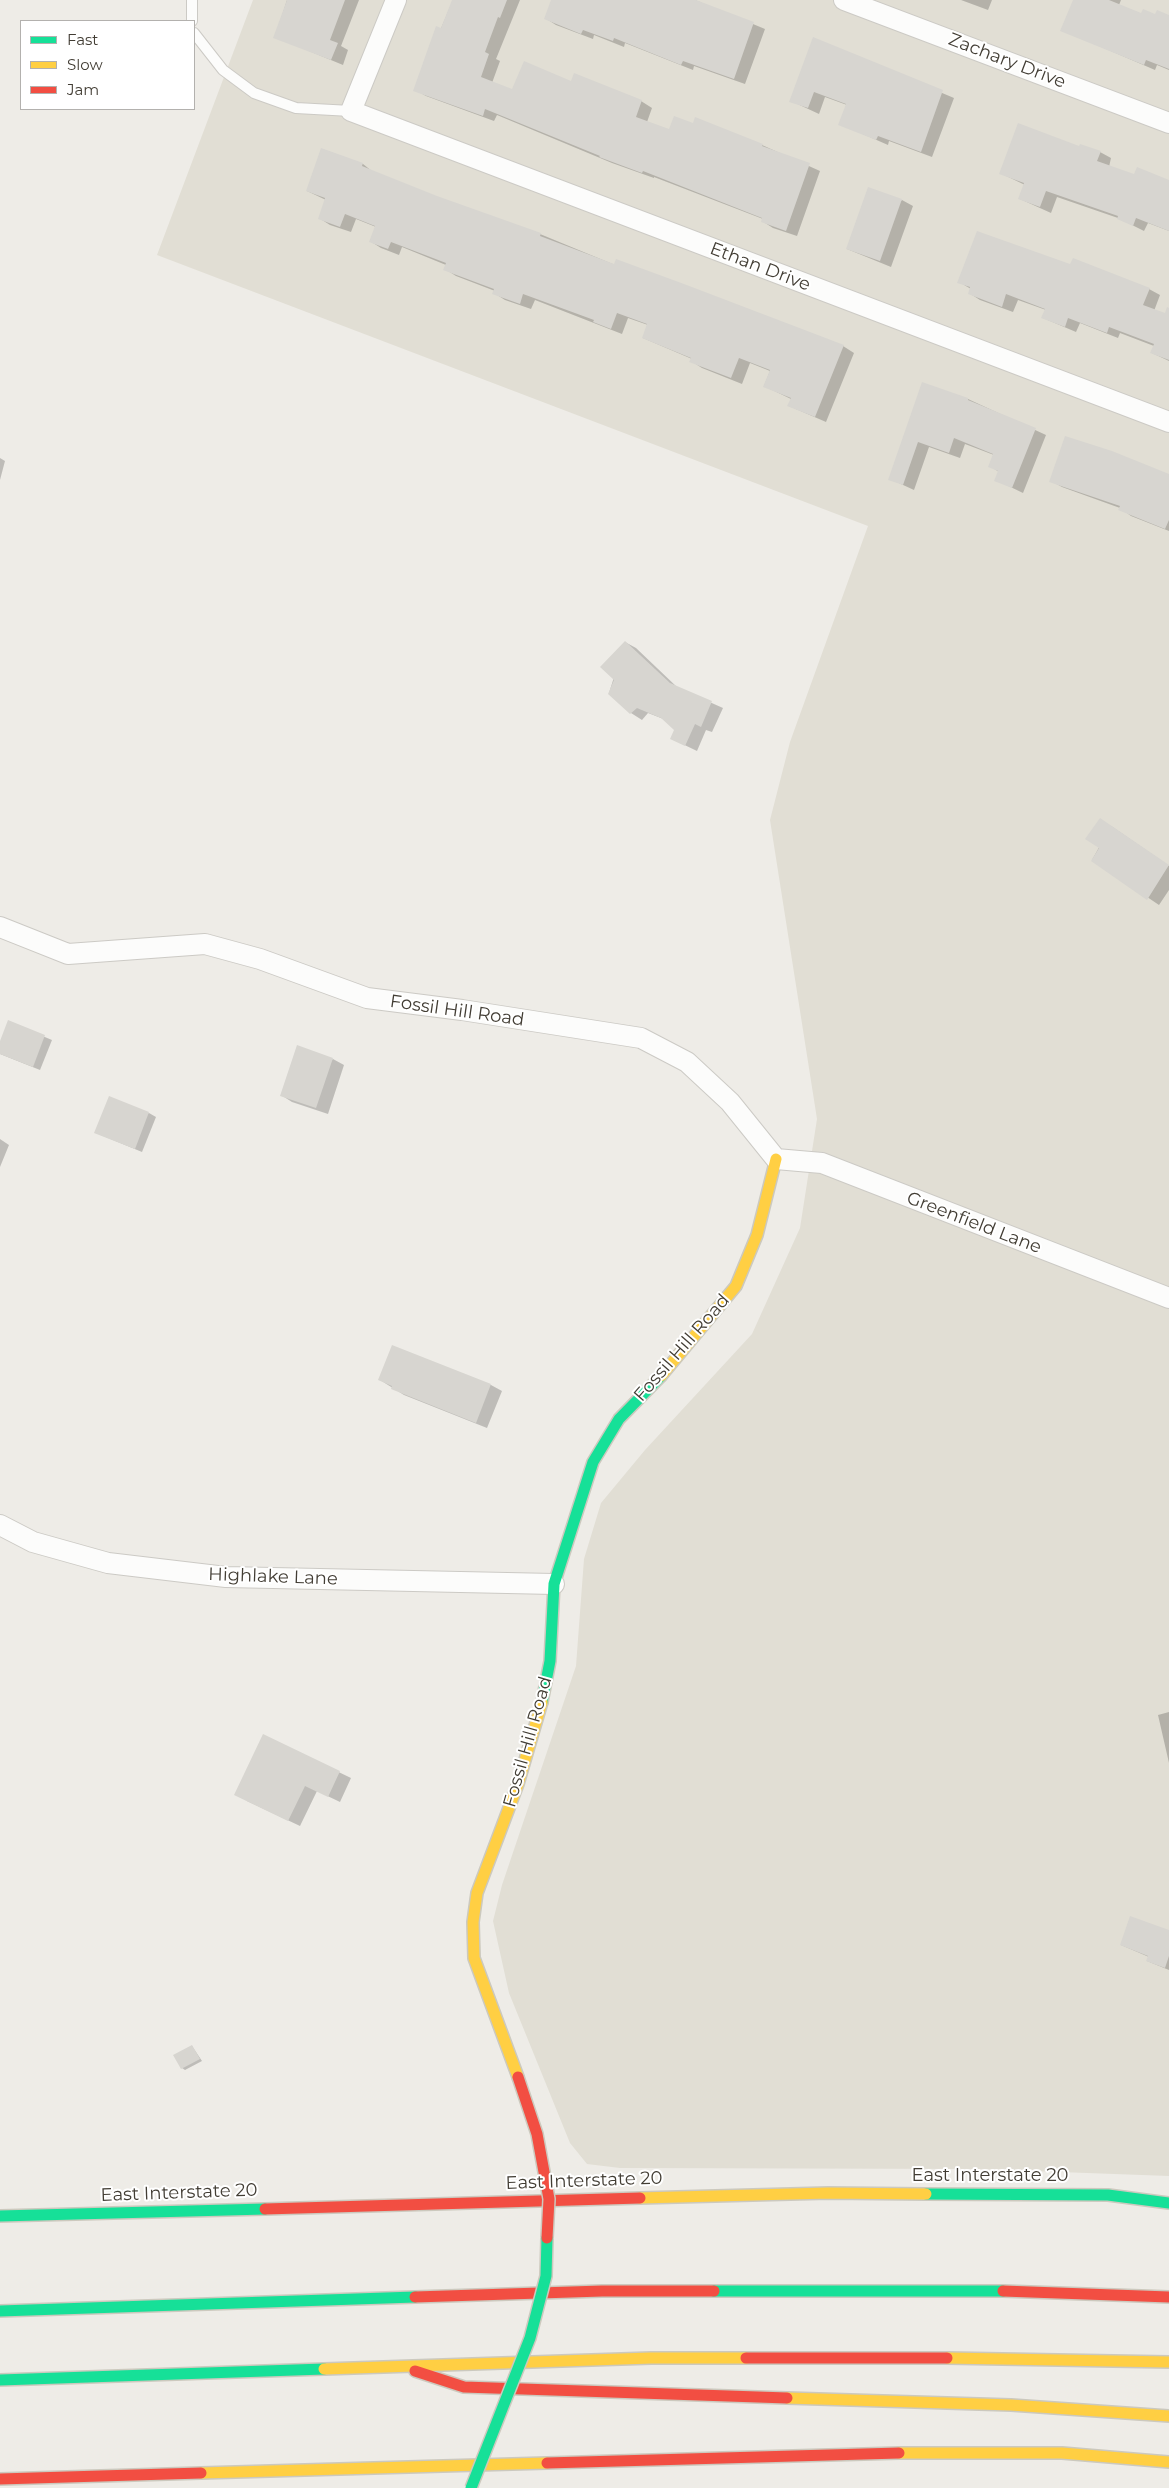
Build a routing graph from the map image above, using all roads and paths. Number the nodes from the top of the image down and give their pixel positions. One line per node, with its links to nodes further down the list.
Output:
1 (192, 0): 4 (lane)
2 (396, 0): 6 (street)
3 (844, 0): 7 (street, Zachary Drive)
4 (192, 20)
5 (195, 34): 6 (lane)
6 (351, 111): 8 (street, Ethan Drive)
7 (1169, 123)
8 (1169, 422)
9 (0, 927): 10 (street, Fossil Hill Road)
10 (776, 1160): 11 (street, Greenfield Lane); 13 (main road, Fossil Hill Road)
11 (1169, 1298)
12 (0, 1525): 13 (street, Highlake Lane)
13 (554, 1584): 14 (main road, Fossil Hill Road, bridge)
14 (549, 2200): 15 (main road, East Interstate 20); 16 (main road, East Interstate 20); 24 (main road, Fossil Hill Road, bridge)
15 (1169, 2203)
16 (0, 2216)
17 (1169, 2297): 18 (main road)
18 (0, 2311)
19 (1169, 2362): 20 (main road)
20 (394, 2365): 21 (main road); 22 (main road)
21 (0, 2380)
22 (1169, 2416)
23 (1169, 2462): 24 (main road)
24 (482, 2463): 25 (main road); 26 (main road, Fossil Hill Road, bridge)
25 (0, 2479)
26 (472, 2488)

